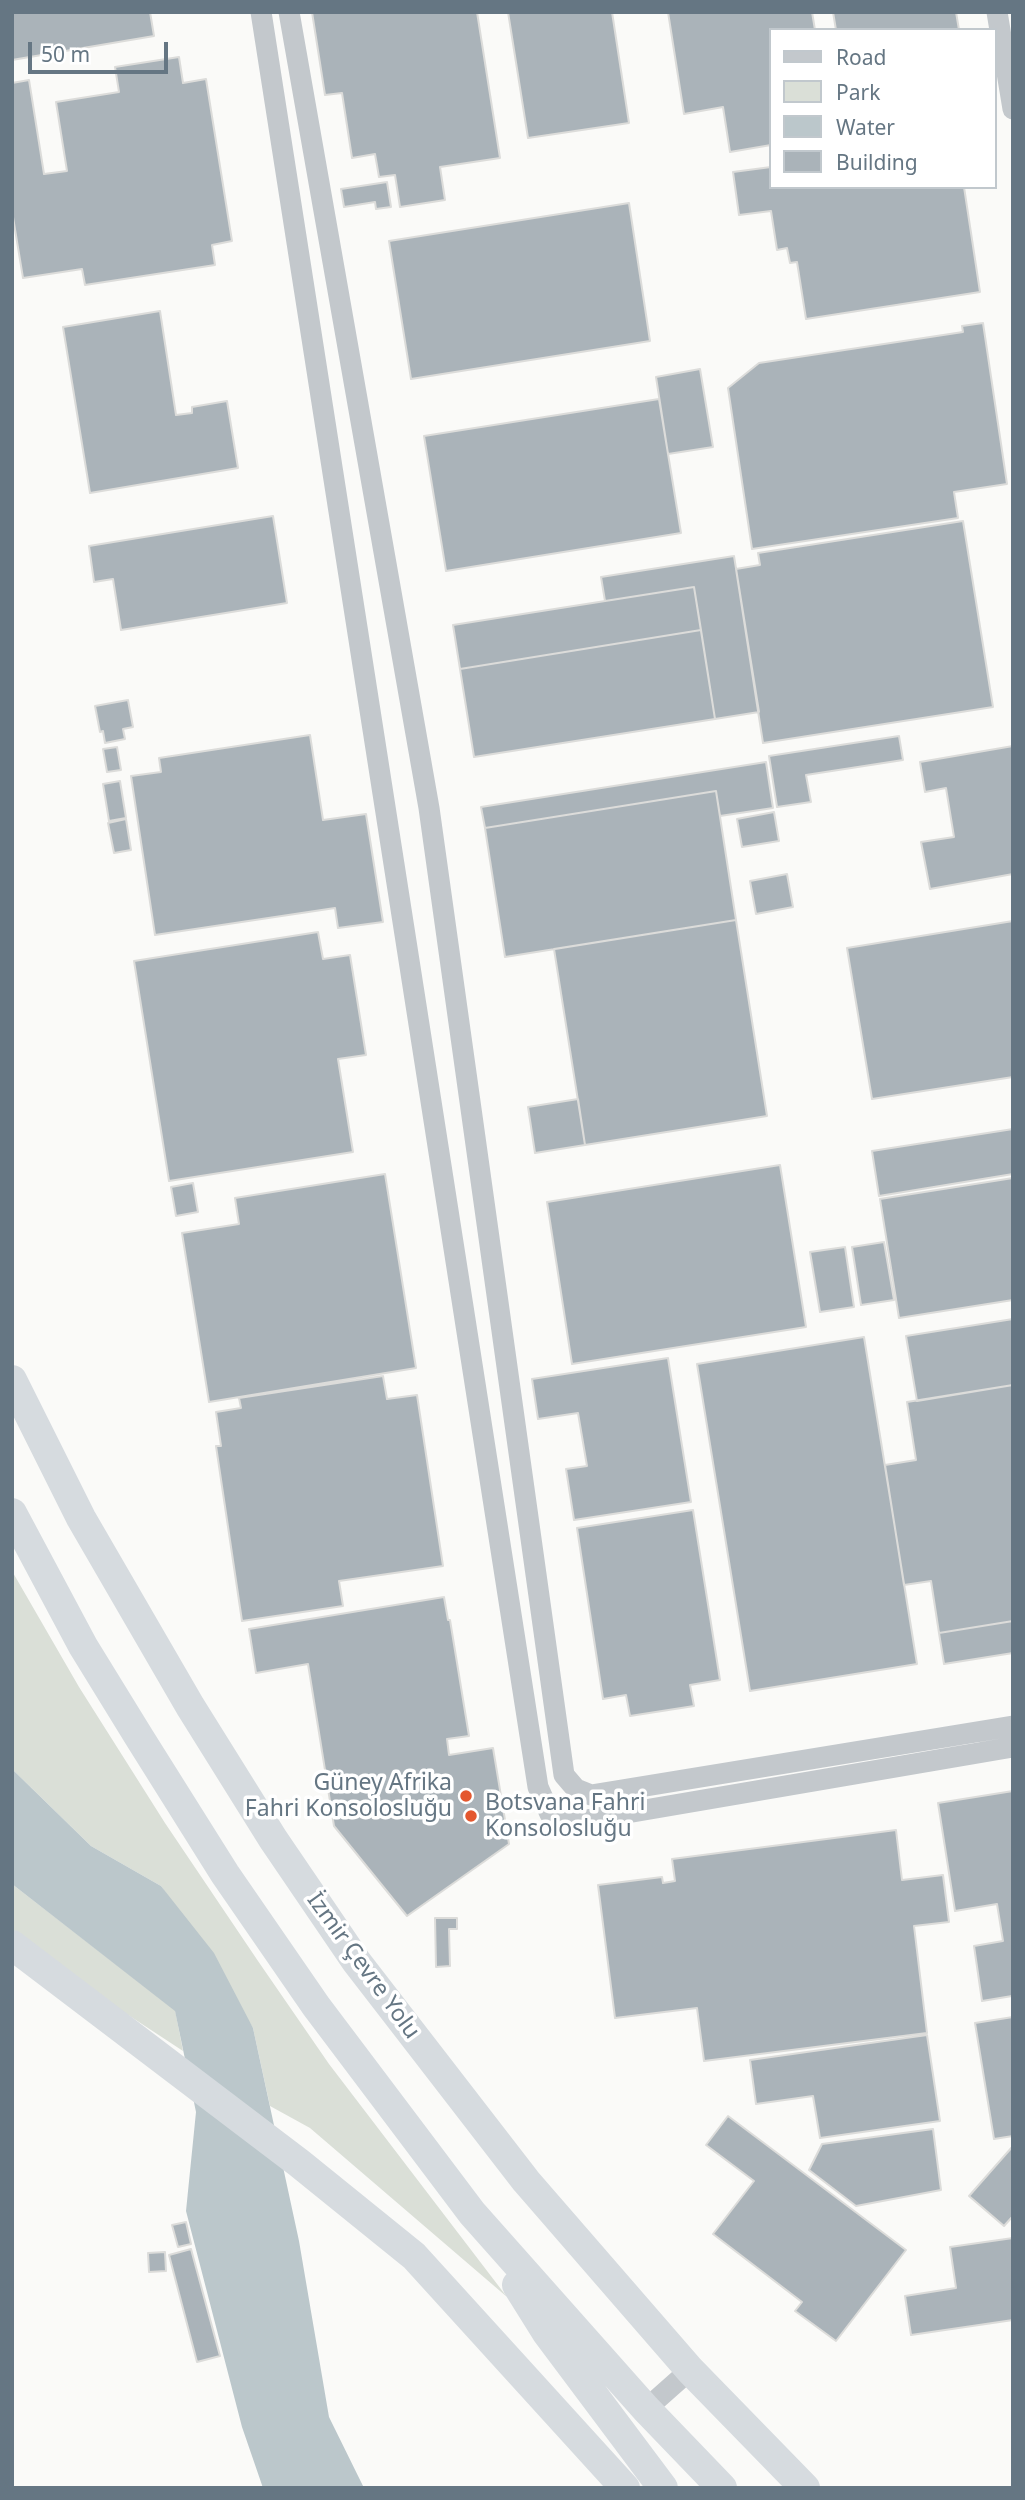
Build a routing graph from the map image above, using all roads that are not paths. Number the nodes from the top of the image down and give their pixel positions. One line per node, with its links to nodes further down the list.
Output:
1 (261, 12): 10 (street)
2 (289, 12): 9 (street)
3 (997, 12): 4 (street)
4 (1013, 109)
5 (12, 1380): 13 (highway, İzmir Çevre Yolu)
6 (12, 1513): 12 (highway)
7 (1013, 1726): 9 (street)
8 (1013, 1747): 10 (street)
9 (576, 1789): 10 (street)
10 (550, 1814)
11 (12, 1945): 15 (highway)
12 (472, 2213): 14 (highway); 16 (highway)
13 (690, 2370): 14 (street); 18 (highway, İzmir Çevre Yolu)
14 (646, 2409): 17 (highway)
15 (625, 2488)
16 (663, 2488)
17 (723, 2488)
18 (805, 2488)

